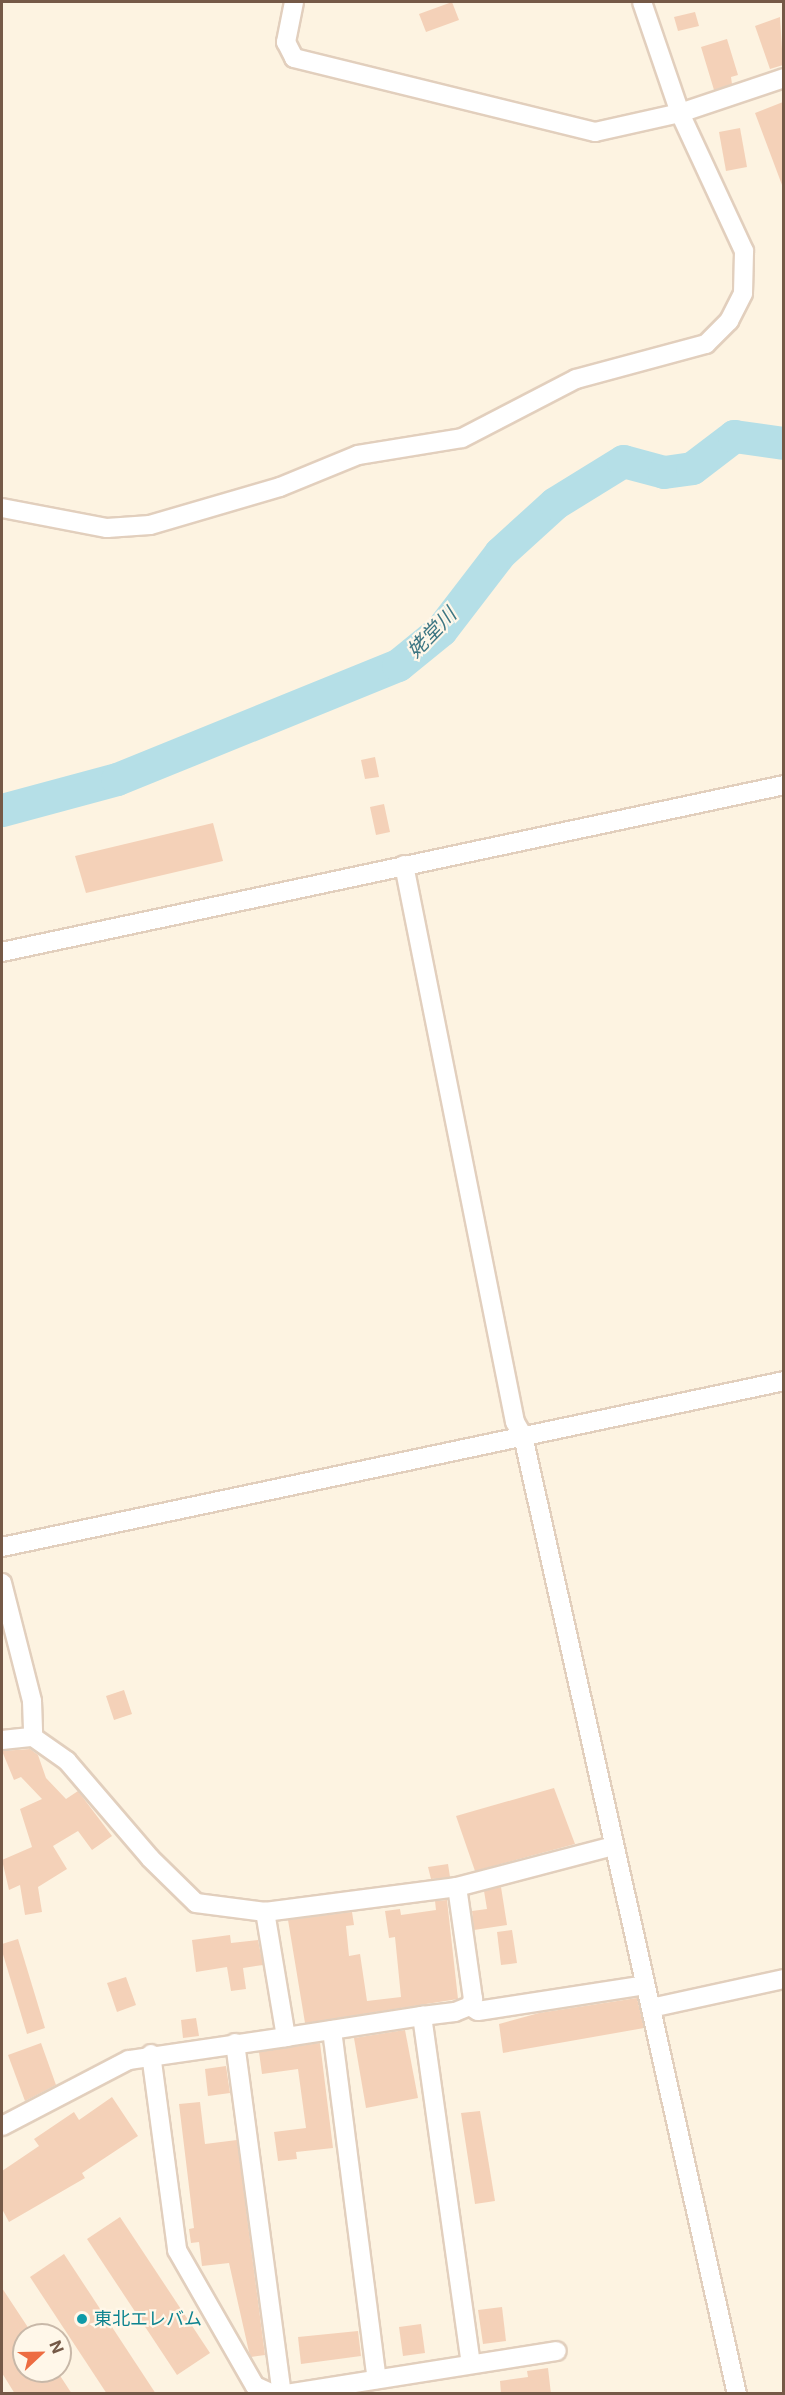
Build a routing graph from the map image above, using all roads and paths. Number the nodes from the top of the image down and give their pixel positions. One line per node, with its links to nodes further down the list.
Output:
1 (294, 2): 4 (street)
2 (642, 2): 4 (street)
3 (783, 78): 4 (street)
4 (680, 113): 5 (street)
5 (2, 508)
6 (783, 785): 7 (street)
7 (404, 865): 8 (street); 10 (street)
8 (2, 952)
9 (783, 1380): 10 (street)
10 (523, 1436): 11 (street); 15 (street)
11 (2, 1547)
12 (2, 1583): 13 (street)
13 (33, 1737): 14 (street); 17 (street)
14 (2, 1740)
15 (613, 1846): 16 (street); 19 (street)
16 (457, 1887): 17 (street); 20 (street)
17 (265, 1912): 24 (street)
18 (783, 1979): 21 (street)
19 (645, 1985): 20 (street); 21 (street)
20 (470, 2006): 22 (street)
21 (651, 2008): 33 (street)
22 (422, 2016): 23 (street); 29 (street)
23 (332, 2030): 24 (street); 30 (street)
24 (286, 2037): 25 (street)
25 (235, 2043): 26 (street); 32 (street)
26 (152, 2054): 27 (street); 31 (street)
27 (2, 2126)
28 (557, 2351): 29 (street)
29 (471, 2364): 30 (street)
30 (378, 2379): 32 (street)
31 (273, 2394)
32 (284, 2394)
33 (737, 2394)

